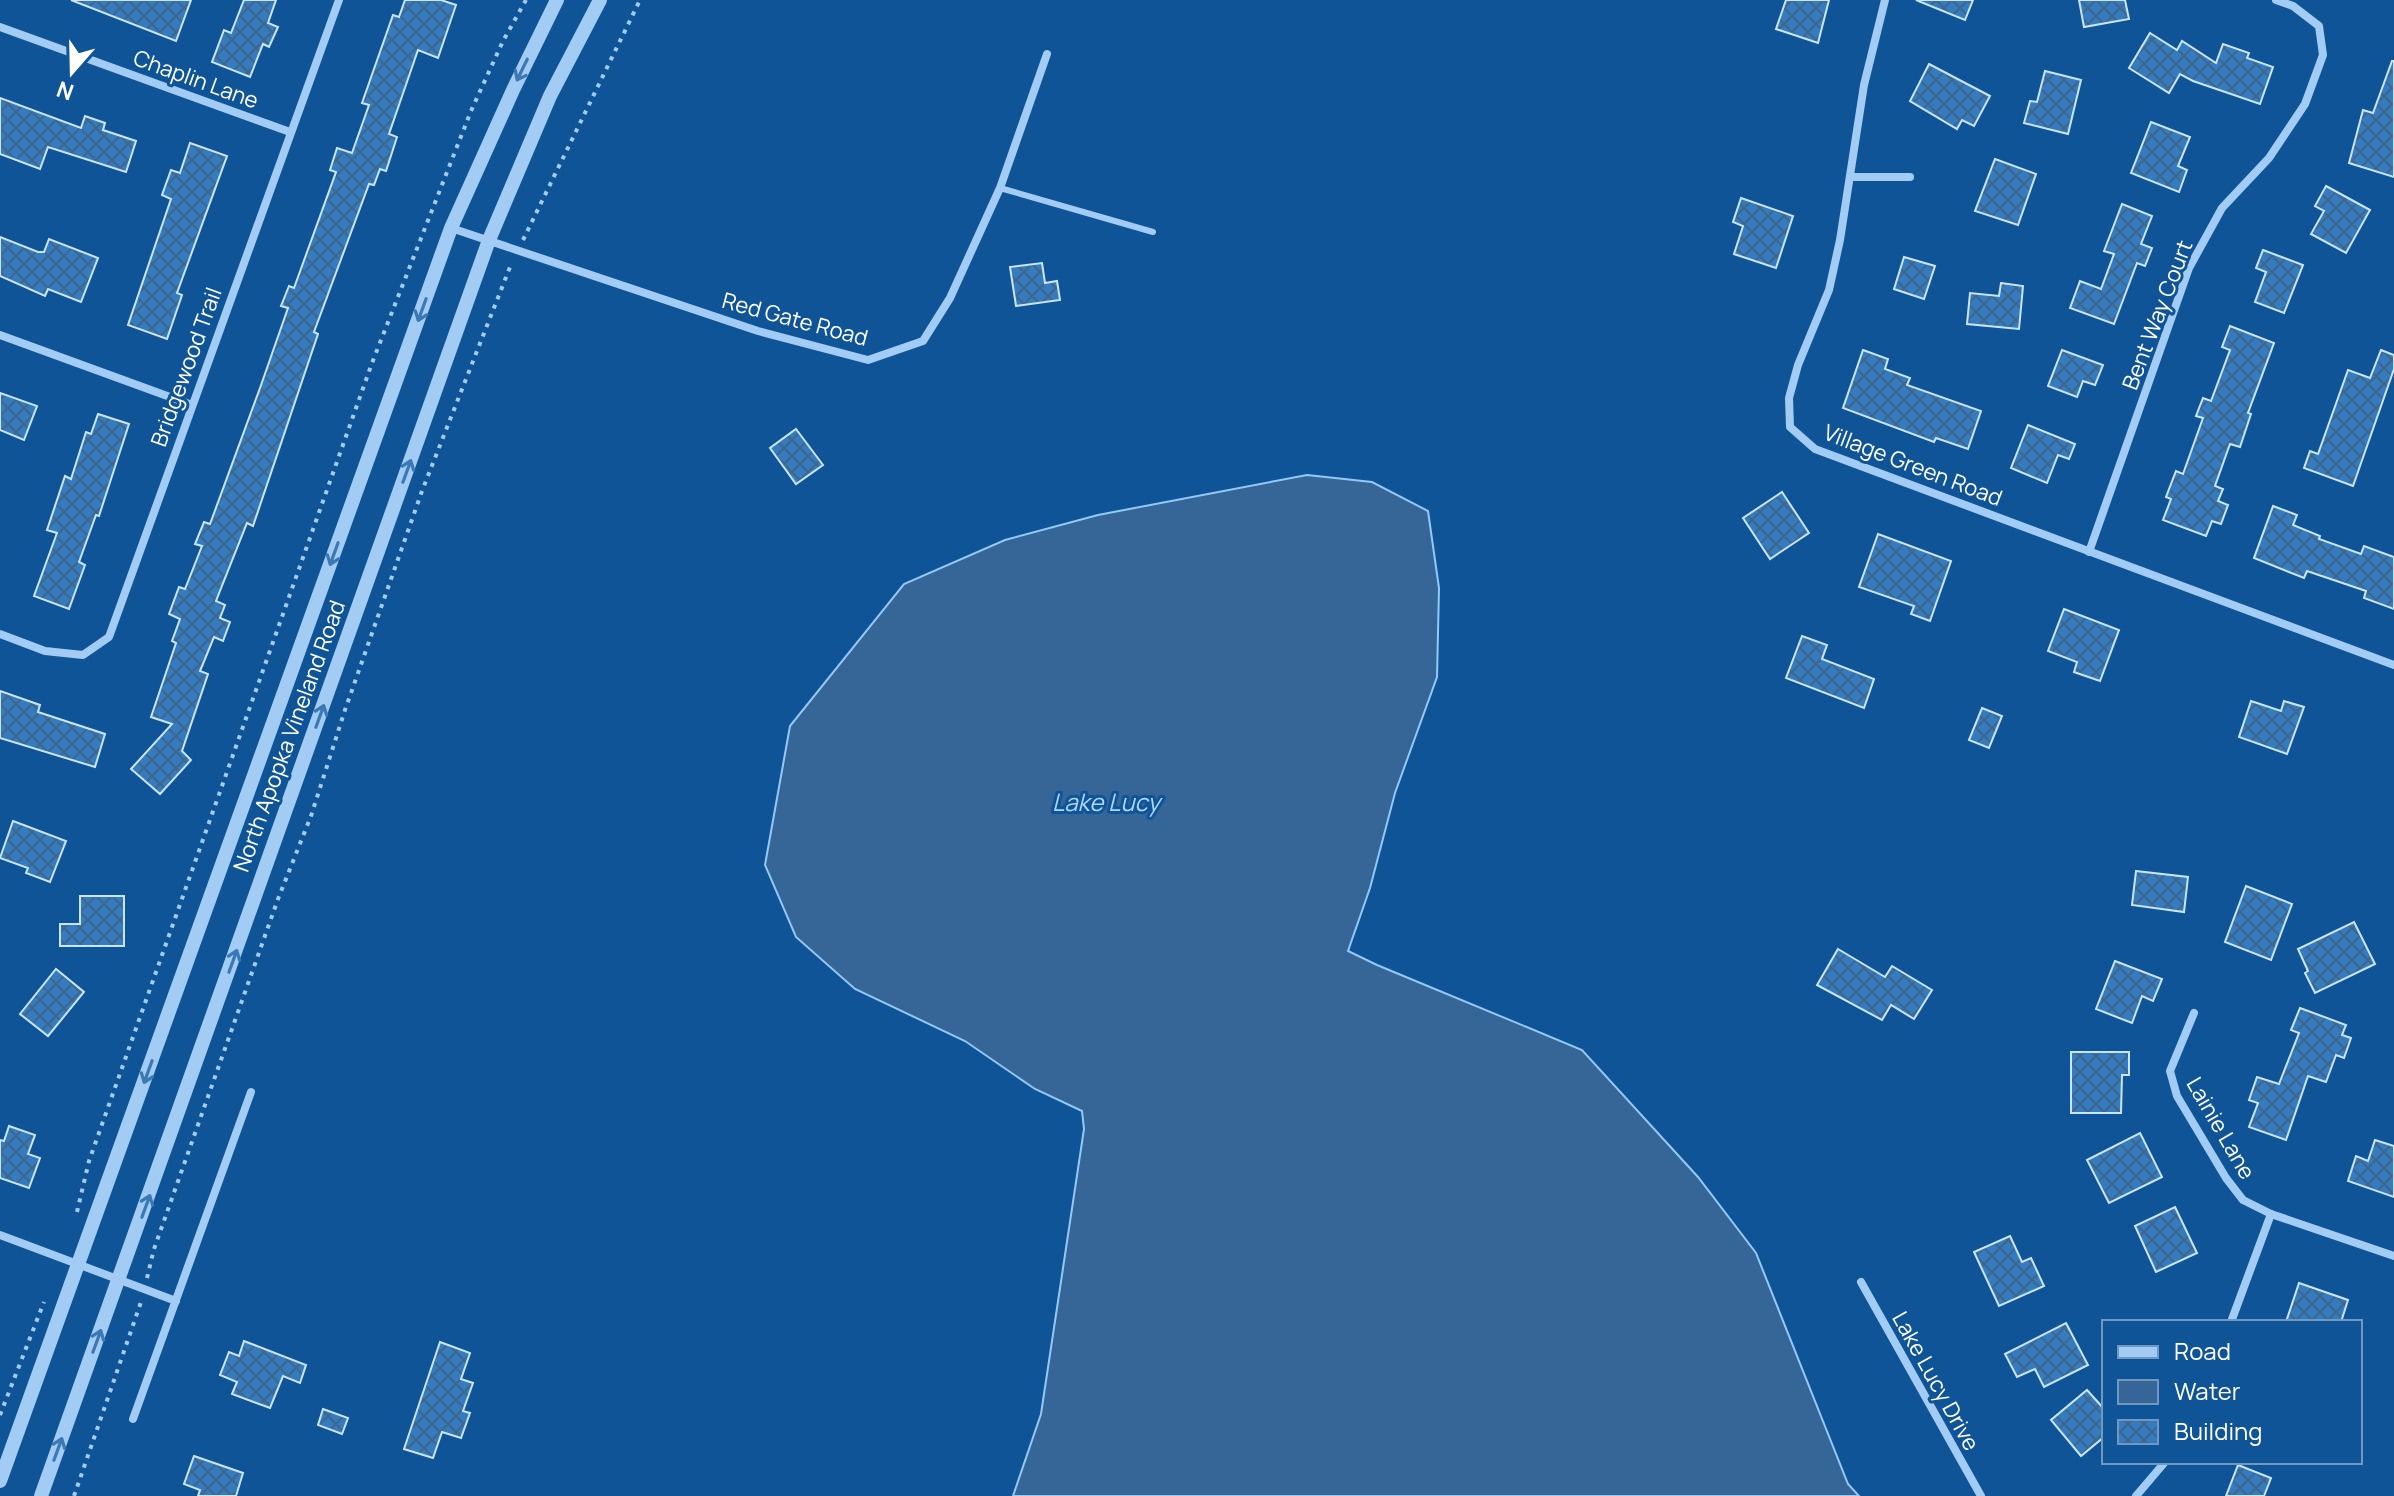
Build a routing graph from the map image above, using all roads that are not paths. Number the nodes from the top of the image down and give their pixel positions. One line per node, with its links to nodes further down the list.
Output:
1 (339, 0): 8 (street, Bridgewood Trail)
2 (557, 0): 12 (street, North Apopka Vineland Road, one-way to 12)
3 (600, 0): 14 (street, North Apopka Vineland Road)
4 (1885, 0): 9 (street, Village Green Road)
5 (2276, 0): 17 (street, Bent Way Court)
6 (0, 27): 8 (street, Chaplin Lane)
7 (1047, 54): 11 (street, Red Gate Road)
8 (290, 132): 16 (street, Bridgewood Trail)
9 (1850, 177): 10 (street); 17 (street, Village Green Road)
10 (1910, 177)
11 (1000, 188): 13 (lane); 14 (street, Red Gate Road)
12 (451, 228): 14 (street, Red Gate Road); 25 (street, North Apopka Vineland Road, one-way to 25)
13 (1153, 232)
14 (489, 240): 26 (street, North Apopka Vineland Road, one-way to 14)
15 (0, 335): 16 (street)
16 (192, 405): 18 (street, Bridgewood Trail)
17 (2089, 552): 19 (street, Village Green Road)
18 (0, 634)
19 (2394, 665)
20 (2194, 1013): 22 (street, Lainie Lane)
21 (251, 1092): 28 (street)
22 (2271, 1214): 24 (street, Lainie Lane); 29 (street)
23 (0, 1235): 25 (street)
24 (2394, 1256)
25 (78, 1265): 26 (street); 32 (street, North Apopka Vineland Road)
26 (119, 1280): 28 (street); 33 (street, North Apopka Vineland Road, one-way to 26)
27 (1861, 1282): 34 (street, Lake Lucy Drive)
28 (176, 1301): 30 (street)
29 (2232, 1320)
30 (133, 1419)
31 (2163, 1464): 35 (street)
32 (0, 1481)
33 (41, 1496)
34 (1981, 1496)
35 (2136, 1496)

